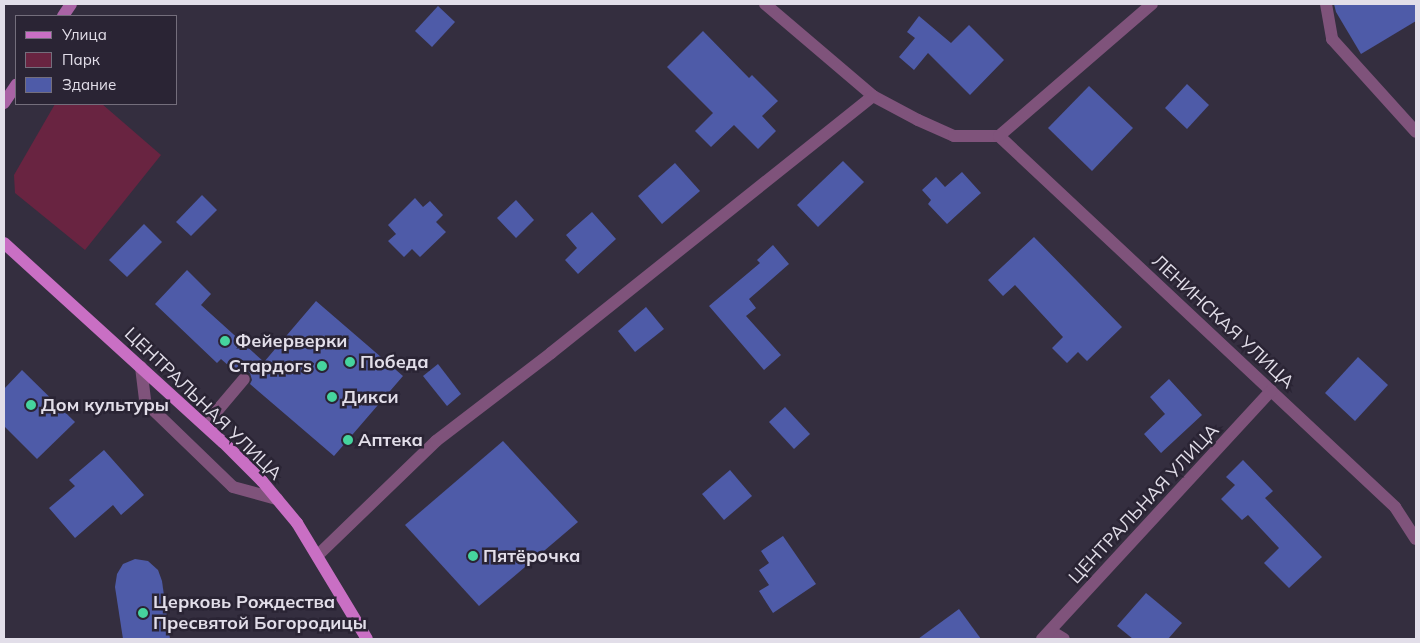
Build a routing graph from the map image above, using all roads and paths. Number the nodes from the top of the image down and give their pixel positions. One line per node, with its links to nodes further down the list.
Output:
1 (71, 4): 5 (main road)
2 (765, 4): 7 (street)
3 (1152, 4): 10 (street)
4 (1326, 4): 9 (street)
5 (64, 15)
6 (15, 86): 8 (main road)
7 (873, 96): 10 (street); 18 (street)
8 (4, 103)
9 (1416, 132)
10 (999, 136): 14 (street, ЛЕНИНСКАЯ УЛИЦА)
11 (4, 243): 12 (main road, ЦЕНТРАЛЬНАЯ УЛИЦА)
12 (140, 367): 15 (main road, ЦЕНТРАЛЬНАЯ УЛИЦА); 16 (street)
13 (244, 378): 15 (street)
14 (1271, 391): 17 (street, ЛЕНИНСКАЯ УЛИЦА); 19 (street, ЦЕНТРАЛЬНАЯ УЛИЦА)
15 (205, 425): 16 (main road, ЦЕНТРАЛЬНАЯ УЛИЦА)
16 (276, 499): 18 (main road, ЦЕНТРАЛЬНАЯ УЛИЦА)
17 (1416, 539)
18 (318, 555): 20 (main road, ЦЕНТРАЛЬНАЯ УЛИЦА)
19 (1046, 635): 21 (street)
20 (367, 639)
21 (1064, 639)

